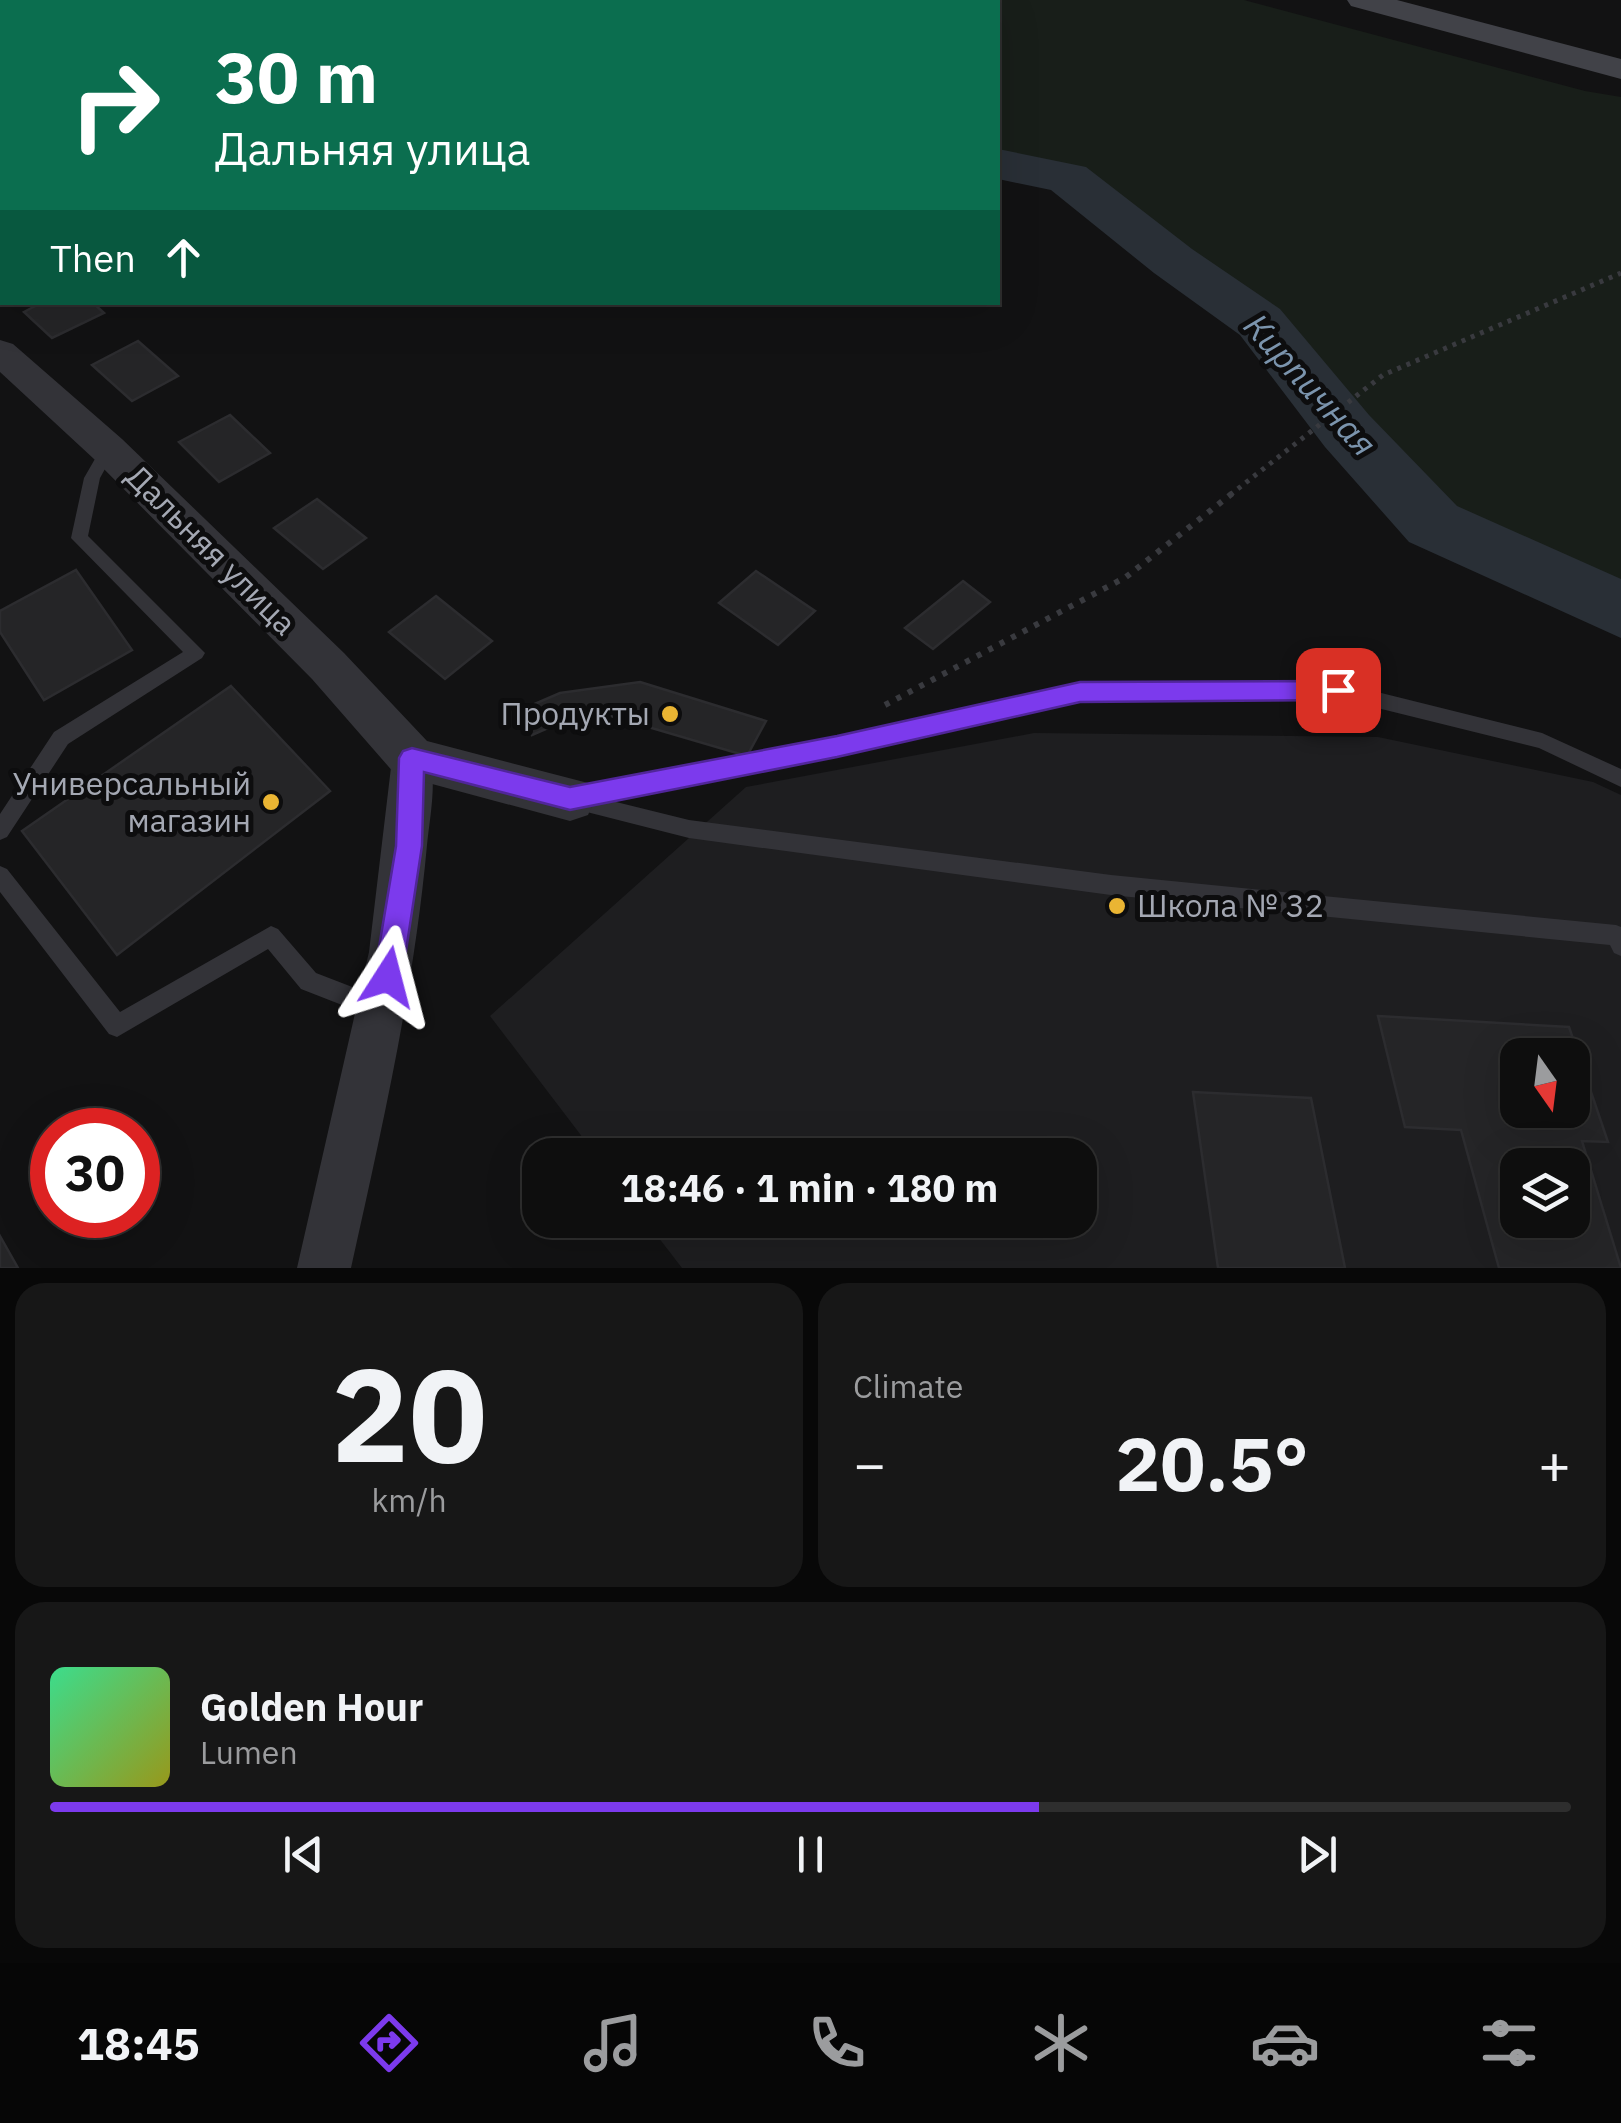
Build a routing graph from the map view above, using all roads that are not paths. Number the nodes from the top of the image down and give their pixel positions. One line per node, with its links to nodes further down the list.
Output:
1 (1362, 0): 2 (main road)
2 (1621, 69)
3 (0, 352): 4 (street, Дальняя улица)
4 (108, 449): 5 (street, Дальняя улица); 8 (lane)
5 (412, 758): 7 (street); 11 (street)
6 (1621, 778): 7 (lane)
7 (570, 799): 10 (lane)
8 (0, 831)
9 (0, 876): 11 (lane)
10 (1621, 946)
11 (383, 1010): 12 (street)
12 (332, 1259)

